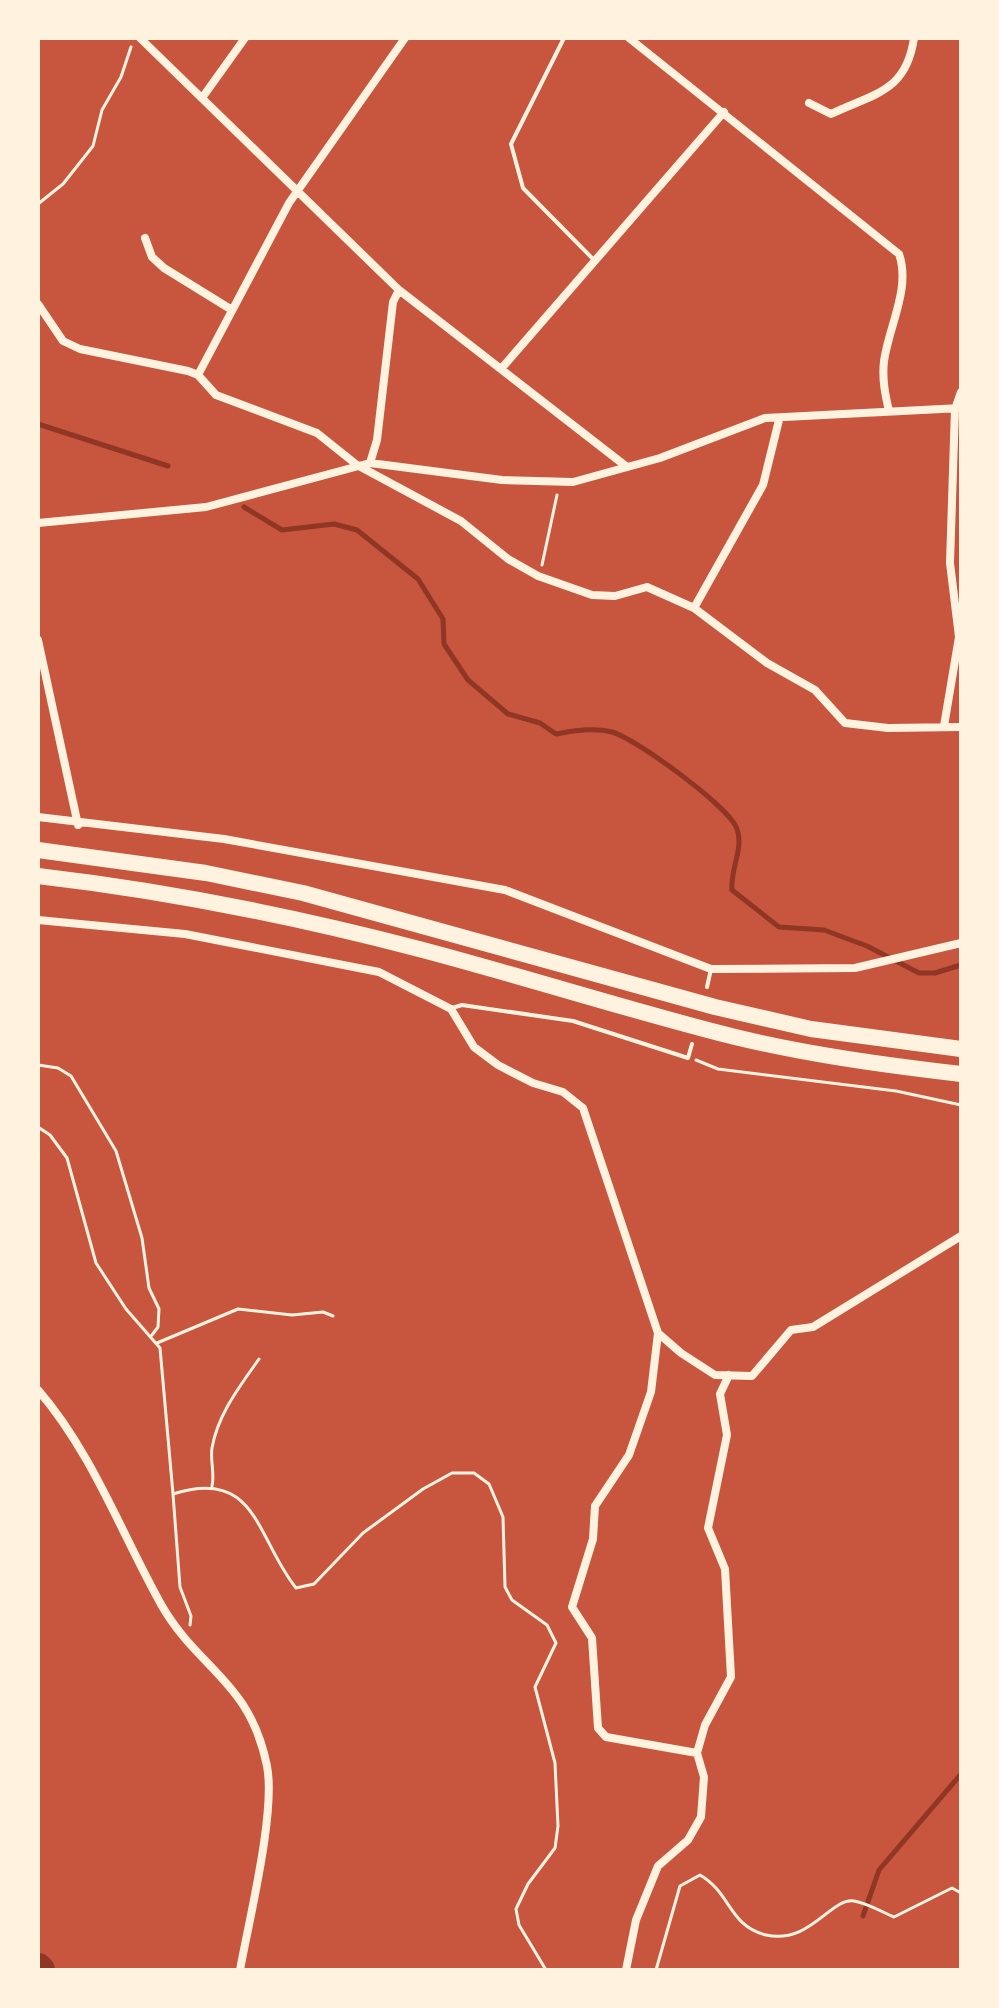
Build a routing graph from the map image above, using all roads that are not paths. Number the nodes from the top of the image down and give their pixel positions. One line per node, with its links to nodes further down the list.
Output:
1 (245, 38): 7 (street)
2 (405, 38): 10 (street)
3 (564, 38): 12 (lane)
4 (629, 38): 9 (street)
5 (914, 38): 8 (street)
6 (136, 41): 7 (street)
7 (202, 98): 10 (street)
8 (809, 103)
9 (724, 112): 12 (street); 20 (street)
10 (298, 190): 13 (street); 15 (street)
11 (145, 238): 15 (street)
12 (596, 262): 16 (street)
13 (399, 290): 16 (street); 22 (street)
14 (38, 304): 17 (street)
15 (232, 310): 17 (street)
16 (501, 369): 24 (street)
17 (198, 375): 23 (street)
18 (961, 392): 19 (street)
19 (958, 409): 20 (street); 28 (street)
20 (889, 411): 21 (street)
21 (779, 420): 24 (street); 26 (street)
22 (370, 463): 23 (street); 24 (street)
23 (357, 465): 25 (street); 26 (street)
24 (627, 467)
25 (38, 523)
26 (694, 608): 28 (street)
27 (38, 640): 31 (street)
28 (944, 726): 29 (street)
29 (961, 727)
30 (38, 817): 31 (street)
31 (78, 825): 36 (street)
32 (38, 850): 40 (highway)
33 (38, 876): 41 (highway)
34 (38, 920): 38 (street)
35 (961, 943): 36 (street)
36 (711, 969): 37 (lane)
37 (707, 987)
38 (451, 1009): 39 (lane); 43 (street)
39 (692, 1044)
40 (961, 1049)
41 (961, 1074)
42 (961, 1236): 44 (street)
43 (658, 1333): 44 (street); 46 (street)
44 (729, 1375): 46 (street)
45 (38, 1390): 47 (street)
46 (697, 1753): 48 (street)
47 (240, 1970)
48 (626, 1970)

